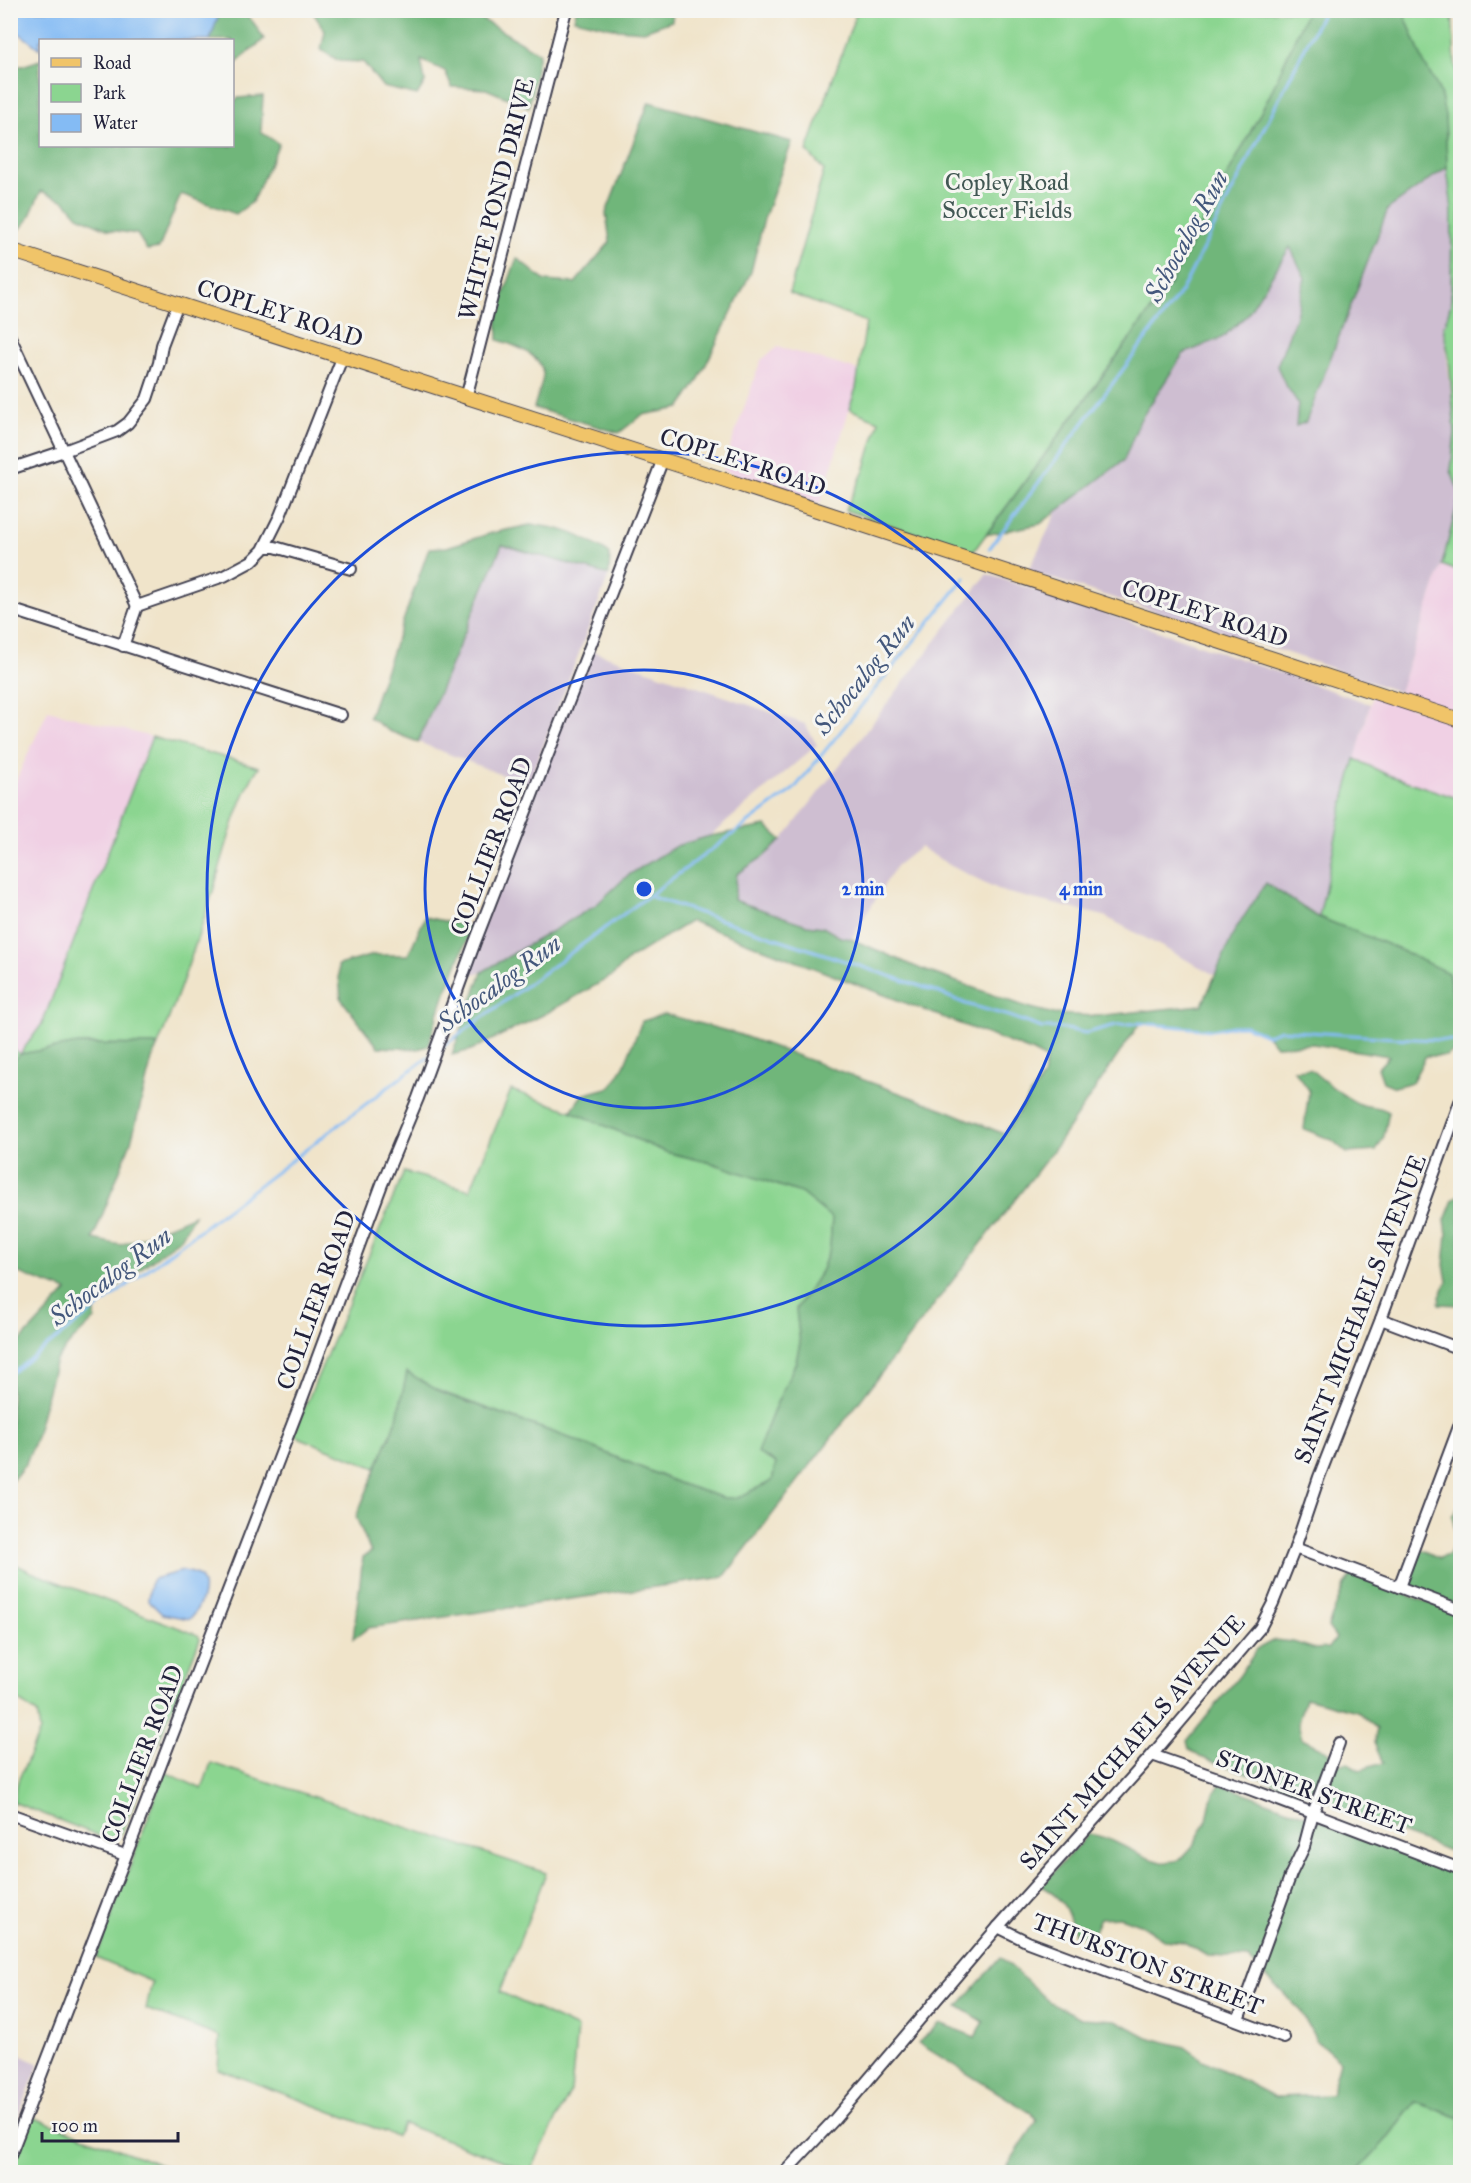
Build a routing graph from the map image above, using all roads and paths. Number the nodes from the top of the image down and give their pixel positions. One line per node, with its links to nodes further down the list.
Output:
1 (566, 10): 6 (street, WHITE POND DRIVE)
2 (10, 250): 3 (main road, COPLEY ROAD)
3 (178, 303): 5 (main road, COPLEY ROAD); 7 (street)
4 (10, 337): 7 (street)
5 (342, 358): 6 (main road, COPLEY ROAD); 10 (street)
6 (466, 398): 8 (main road, COPLEY ROAD)
7 (64, 451): 9 (street); 12 (street)
8 (663, 459): 16 (main road, COPLEY ROAD); 28 (street, COLLIER ROAD)
9 (10, 469)
10 (265, 547): 11 (street); 12 (street)
11 (351, 569)
12 (137, 606): 14 (street)
13 (10, 609): 14 (street)
14 (123, 646): 15 (street)
15 (341, 715)
16 (1461, 720)
17 (1461, 1102): 18 (street, SAINT MICHAELS AVENUE)
18 (1381, 1319): 19 (street); 21 (street, SAINT MICHAELS AVENUE)
19 (1461, 1349)
20 (1461, 1424): 22 (street)
21 (1295, 1548): 22 (street); 25 (street, SAINT MICHAELS AVENUE)
22 (1399, 1587): 23 (street)
23 (1461, 1610)
24 (1339, 1743): 26 (street)
25 (1152, 1755): 26 (street, STONER STREET); 30 (street, SAINT MICHAELS AVENUE)
26 (1313, 1813): 29 (street, STONER STREET); 31 (street)
27 (10, 1814): 28 (street)
28 (125, 1855): 33 (street, COLLIER ROAD)
29 (1461, 1869)
30 (998, 1927): 31 (street, THURSTON STREET); 34 (street, SAINT MICHAELS AVENUE)
31 (1238, 2020): 32 (street, THURSTON STREET)
32 (1284, 2038)
33 (10, 2156)
34 (785, 2172)

